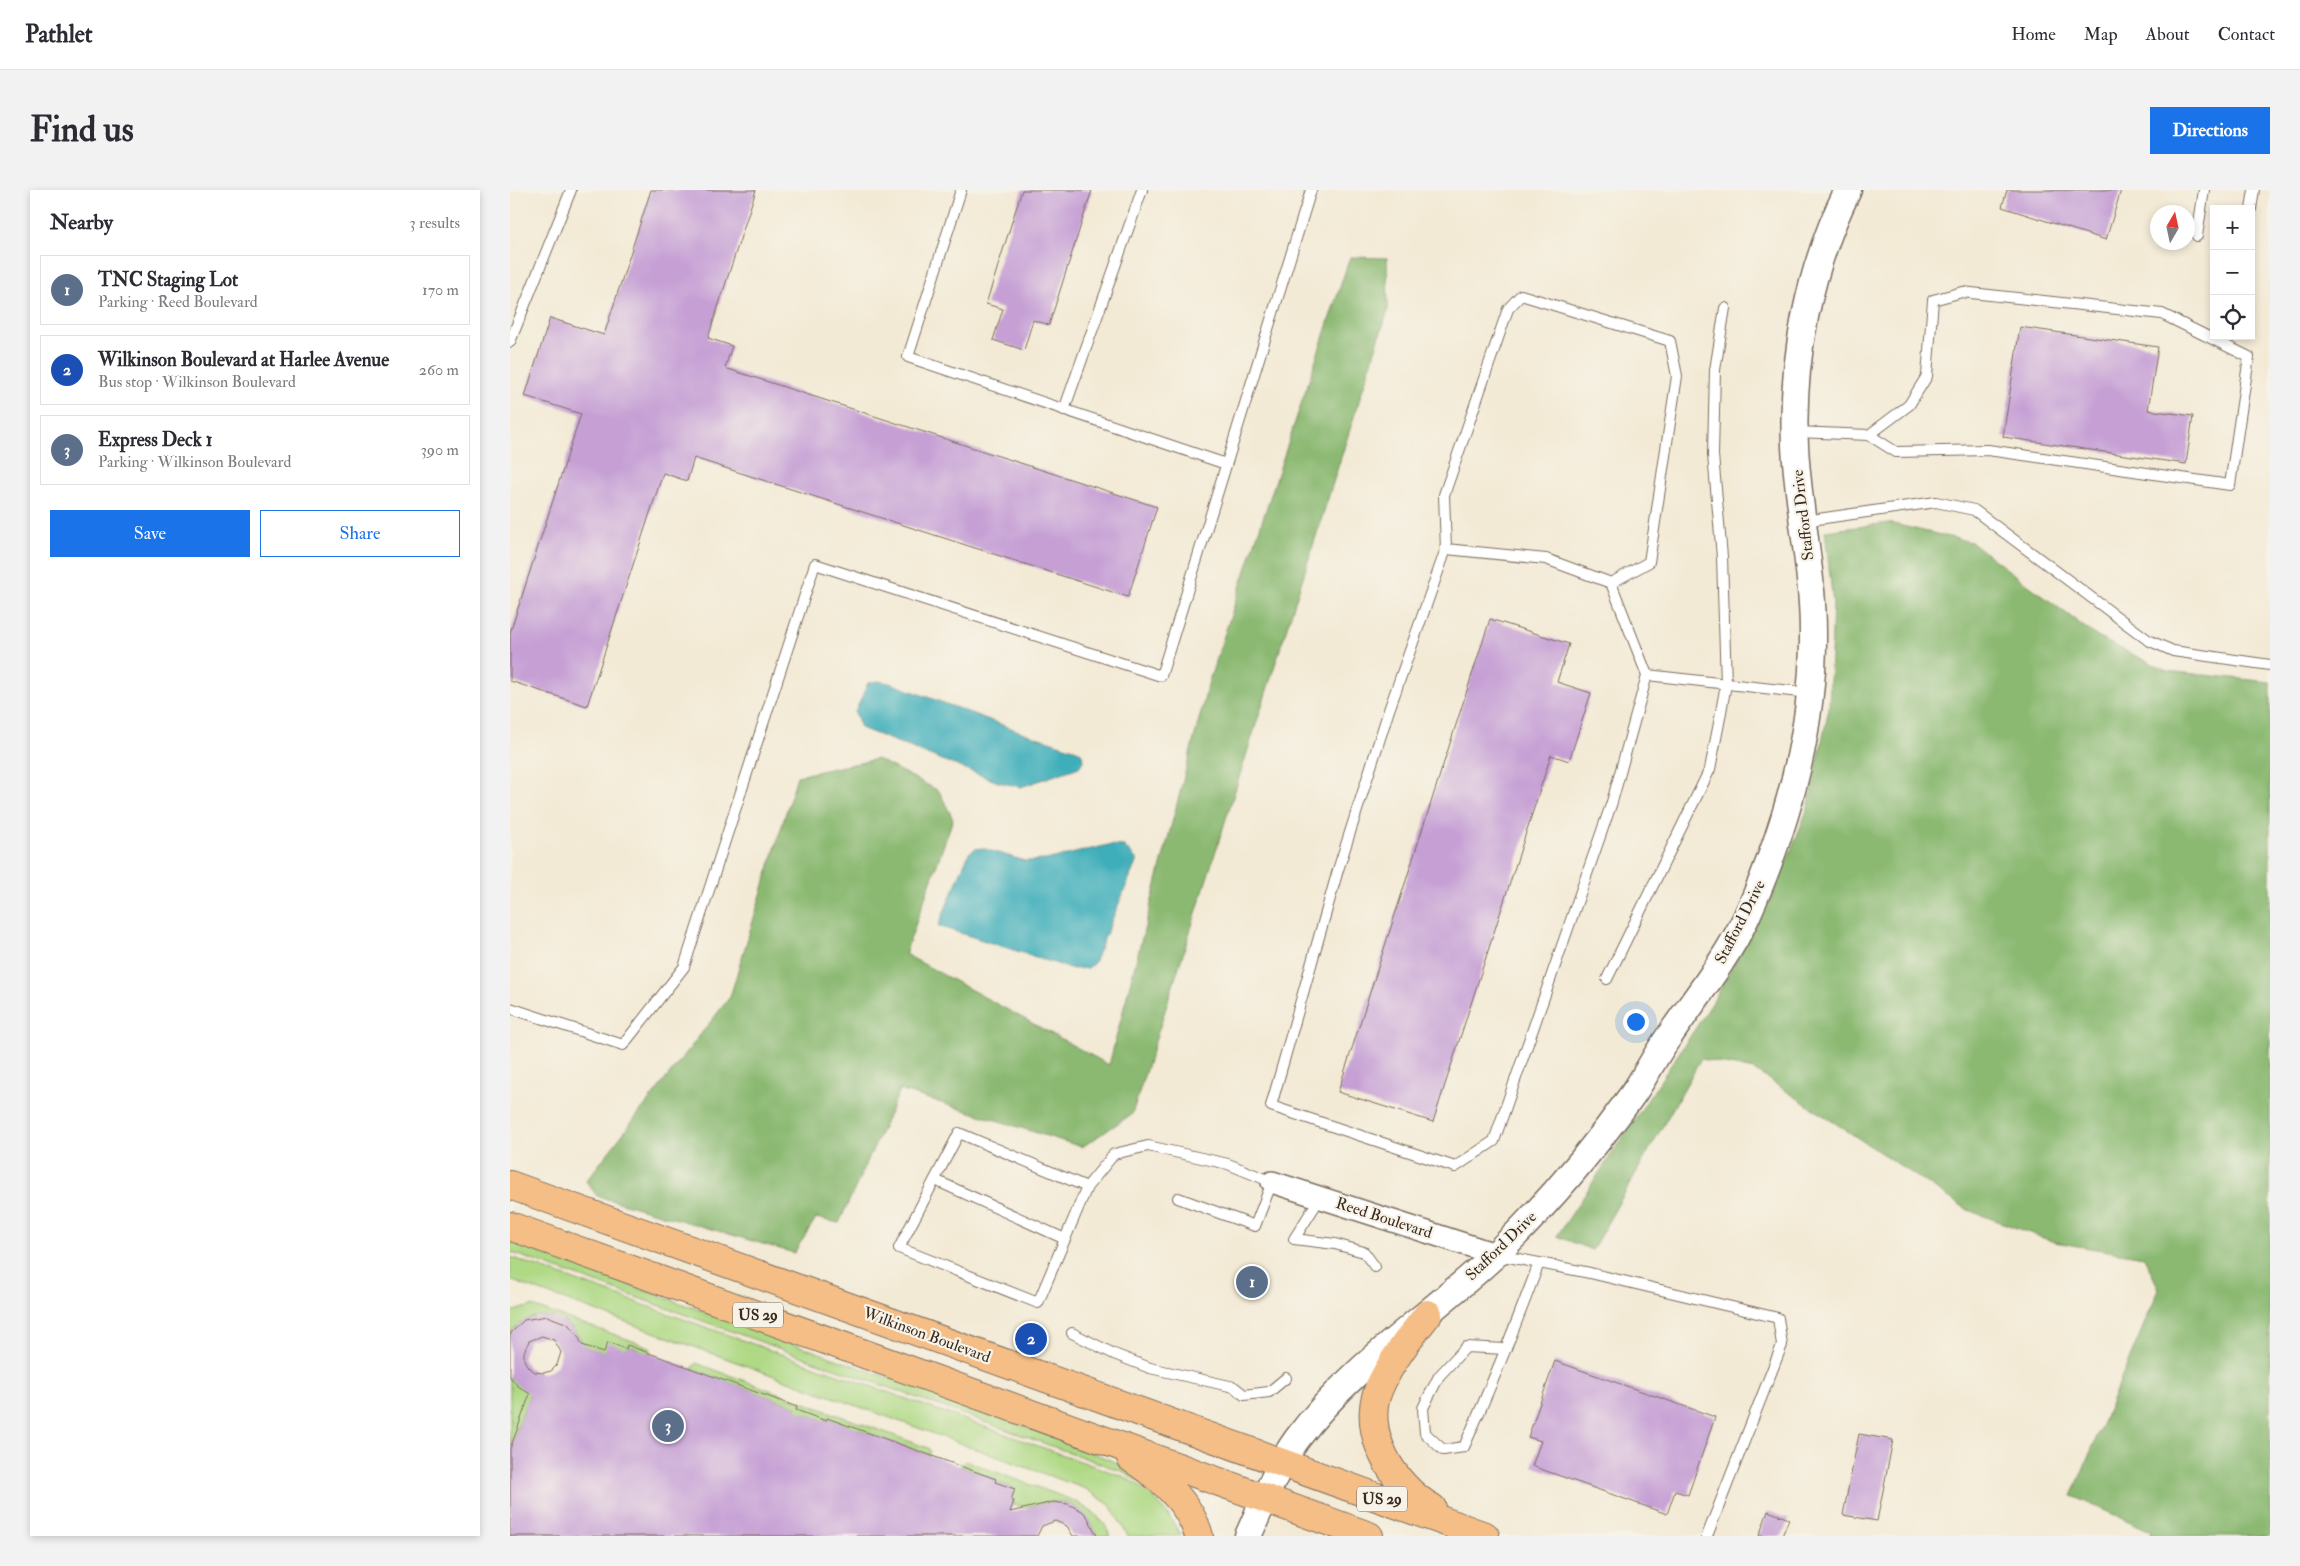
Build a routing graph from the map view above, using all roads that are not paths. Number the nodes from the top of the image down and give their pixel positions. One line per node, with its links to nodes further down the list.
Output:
1 (571, 190): 11 (lane)
2 (961, 190): 12 (lane)
3 (1142, 190): 12 (lane)
4 (1311, 190): 15 (lane)
5 (1848, 190): 13 (street, Stafford Drive)
6 (2204, 190): 9 (lane)
7 (2254, 190): 8 (lane)
8 (2252, 205)
9 (2196, 236)
10 (1725, 308): 21 (lane)
11 (510, 342)
12 (1064, 410): 15 (lane)
13 (1795, 432): 14 (lane); 16 (street, Stafford Drive)
14 (1869, 435): 14 (lane)
15 (1226, 464): 24 (lane)
16 (1804, 521): 19 (lane); 22 (street, Stafford Drive)
17 (1446, 549): 18 (lane); 18 (lane); 20 (lane)
18 (1610, 583): 20 (lane)
19 (2270, 664)
20 (1647, 675): 21 (lane)
21 (1726, 684): 22 (lane); 23 (lane)
22 (1810, 693): 34 (street, Stafford Drive)
23 (1607, 979)
24 (510, 1008)
25 (935, 1180): 28 (lane); 33 (lane); 33 (lane)
26 (1272, 1182): 28 (lane); 29 (lane); 30 (street, Reed Boulevard)
27 (510, 1185): 32 (main road, Wilkinson Boulevard / US 29)
28 (1087, 1187): 33 (lane)
29 (1178, 1198)
30 (1320, 1198): 34 (street, Reed Boulevard); 36 (lane)
31 (510, 1226): 37 (main road, US 29)
32 (640, 1232): 37 (main road); 43 (main road, Wilkinson Boulevard / US 29)
33 (1065, 1239)
34 (1495, 1254): 35 (lane); 38 (street, Stafford Drive)
35 (1539, 1263): 40 (lane); 49 (lane)
36 (1375, 1267)
37 (627, 1268): 42 (main road, US 29)
38 (1428, 1314): 43 (street, Stafford Drive); 48 (main road)
39 (1072, 1332): 41 (lane)
40 (1506, 1349): 40 (lane)
41 (1286, 1378)
42 (1089, 1433): 44 (main road, US 29); 45 (main road)
43 (1283, 1462): 44 (street, Stafford Drive); 48 (main road, Wilkinson Boulevard / US 29)
44 (1265, 1498): 46 (street, Stafford Drive); 47 (main road, US 29)
45 (1199, 1536)
46 (1248, 1536)
47 (1370, 1536)
48 (1483, 1536)
49 (1707, 1536)

